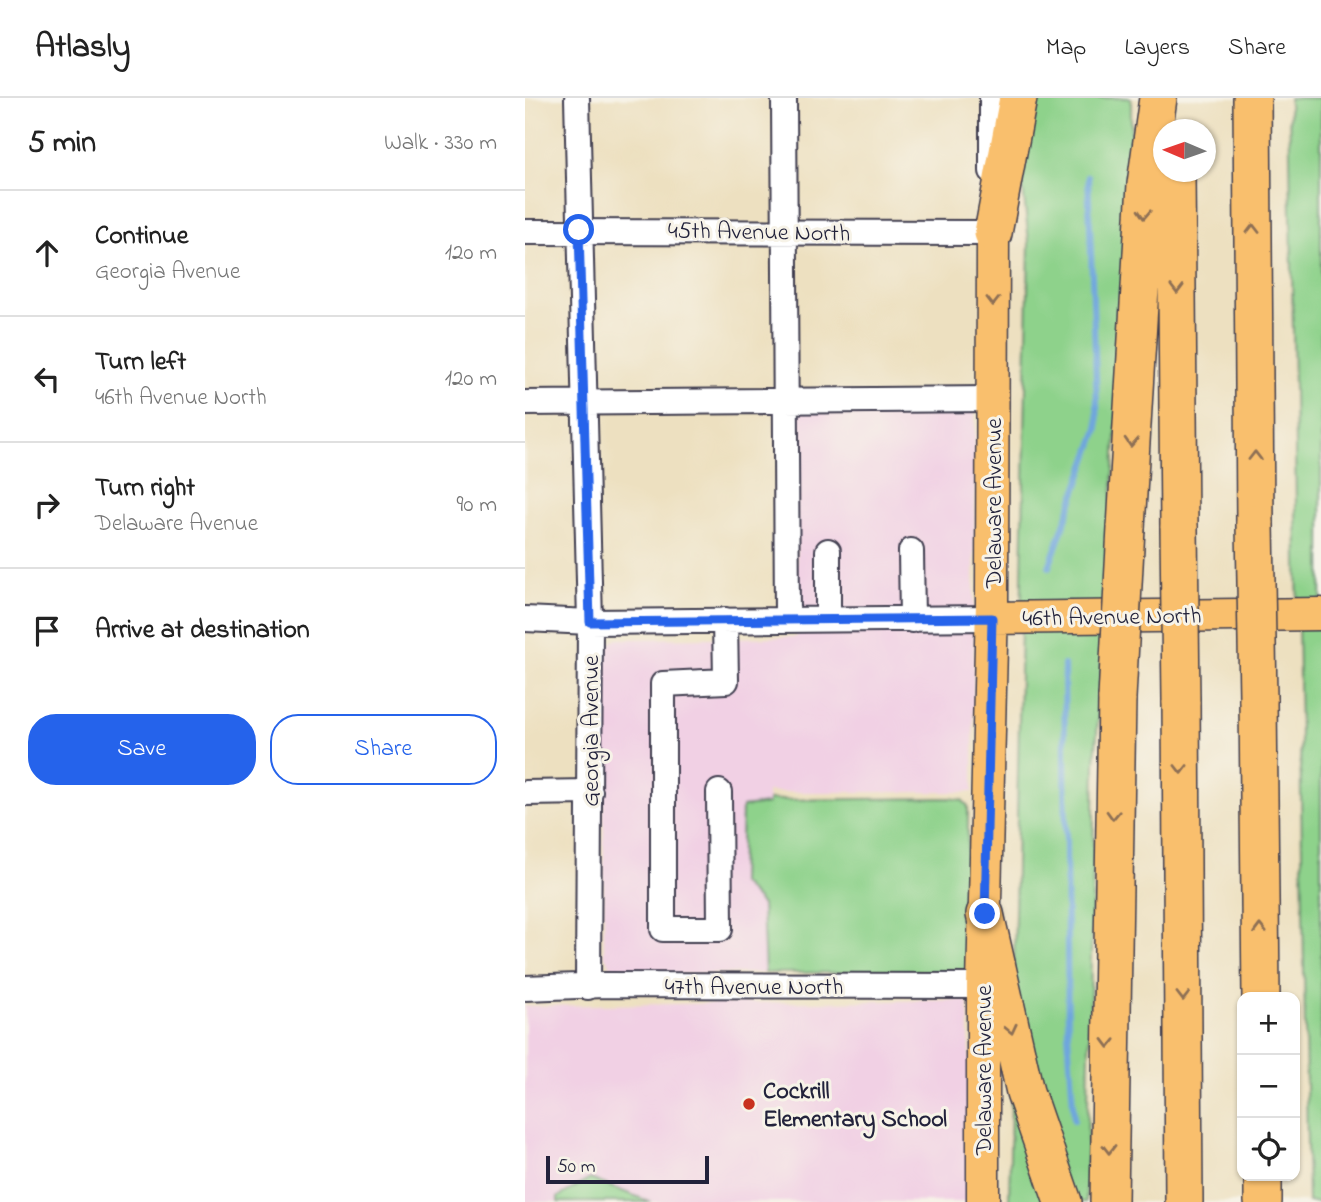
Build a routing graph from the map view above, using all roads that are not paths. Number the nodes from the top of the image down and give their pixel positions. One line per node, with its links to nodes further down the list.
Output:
1 (577, 98): 10 (street, Georgia Avenue)
2 (784, 98): 12 (street)
3 (992, 98): 13 (street, Delaware Avenue)
4 (1018, 98): 13 (highway)
5 (1158, 98): 39 (highway, one-way to 39, bridge)
6 (1175, 98): 8 (highway)
7 (1252, 98): 35 (highway, one-way to 7, bridge)
8 (1175, 119)
9 (1176, 182): 40 (highway, one-way to 40, bridge)
10 (579, 230): 11 (street, 45th Avenue North); 12 (street, 45th Avenue North); 17 (street, Georgia Avenue)
11 (525, 232)
12 (784, 232): 13 (street, 45th Avenue North); 15 (street)
13 (993, 233): 14 (main road, Delaware Avenue, one-way to 14)
14 (993, 399): 15 (street); 21 (main road, Delaware Avenue)
15 (785, 401): 17 (street); 24 (street)
16 (525, 403): 17 (street)
17 (585, 403): 27 (street, Georgia Avenue)
18 (828, 551): 25 (street)
19 (911, 551): 26 (street)
20 (1321, 614): 21 (main road, 46th Avenue North)
21 (992, 618): 26 (street, 46th Avenue North); 31 (main road, Delaware Avenue)
22 (525, 619): 27 (street, 46th Avenue North)
23 (725, 620): 24 (street, 46th Avenue North); 27 (street, 46th Avenue North); 29 (street)
24 (787, 620): 25 (street, 46th Avenue North)
25 (828, 620): 26 (street, 46th Avenue North)
26 (912, 620)
27 (590, 622): 28 (street, Georgia Avenue)
28 (590, 792): 30 (street); 33 (street, Georgia Avenue)
29 (719, 792)
30 (525, 793)
31 (985, 914): 32 (main road, Delaware Avenue); 38 (highway, one-way to 38)
32 (983, 986): 33 (street, 47th Avenue North); 37 (main road, Delaware Avenue)
33 (588, 987): 34 (street, 47th Avenue North)
34 (525, 988)
35 (1261, 992)
36 (1263, 1181): 41 (highway)
37 (983, 1202)
38 (1063, 1202)
39 (1109, 1202)
40 (1184, 1202)
41 (1263, 1202)

